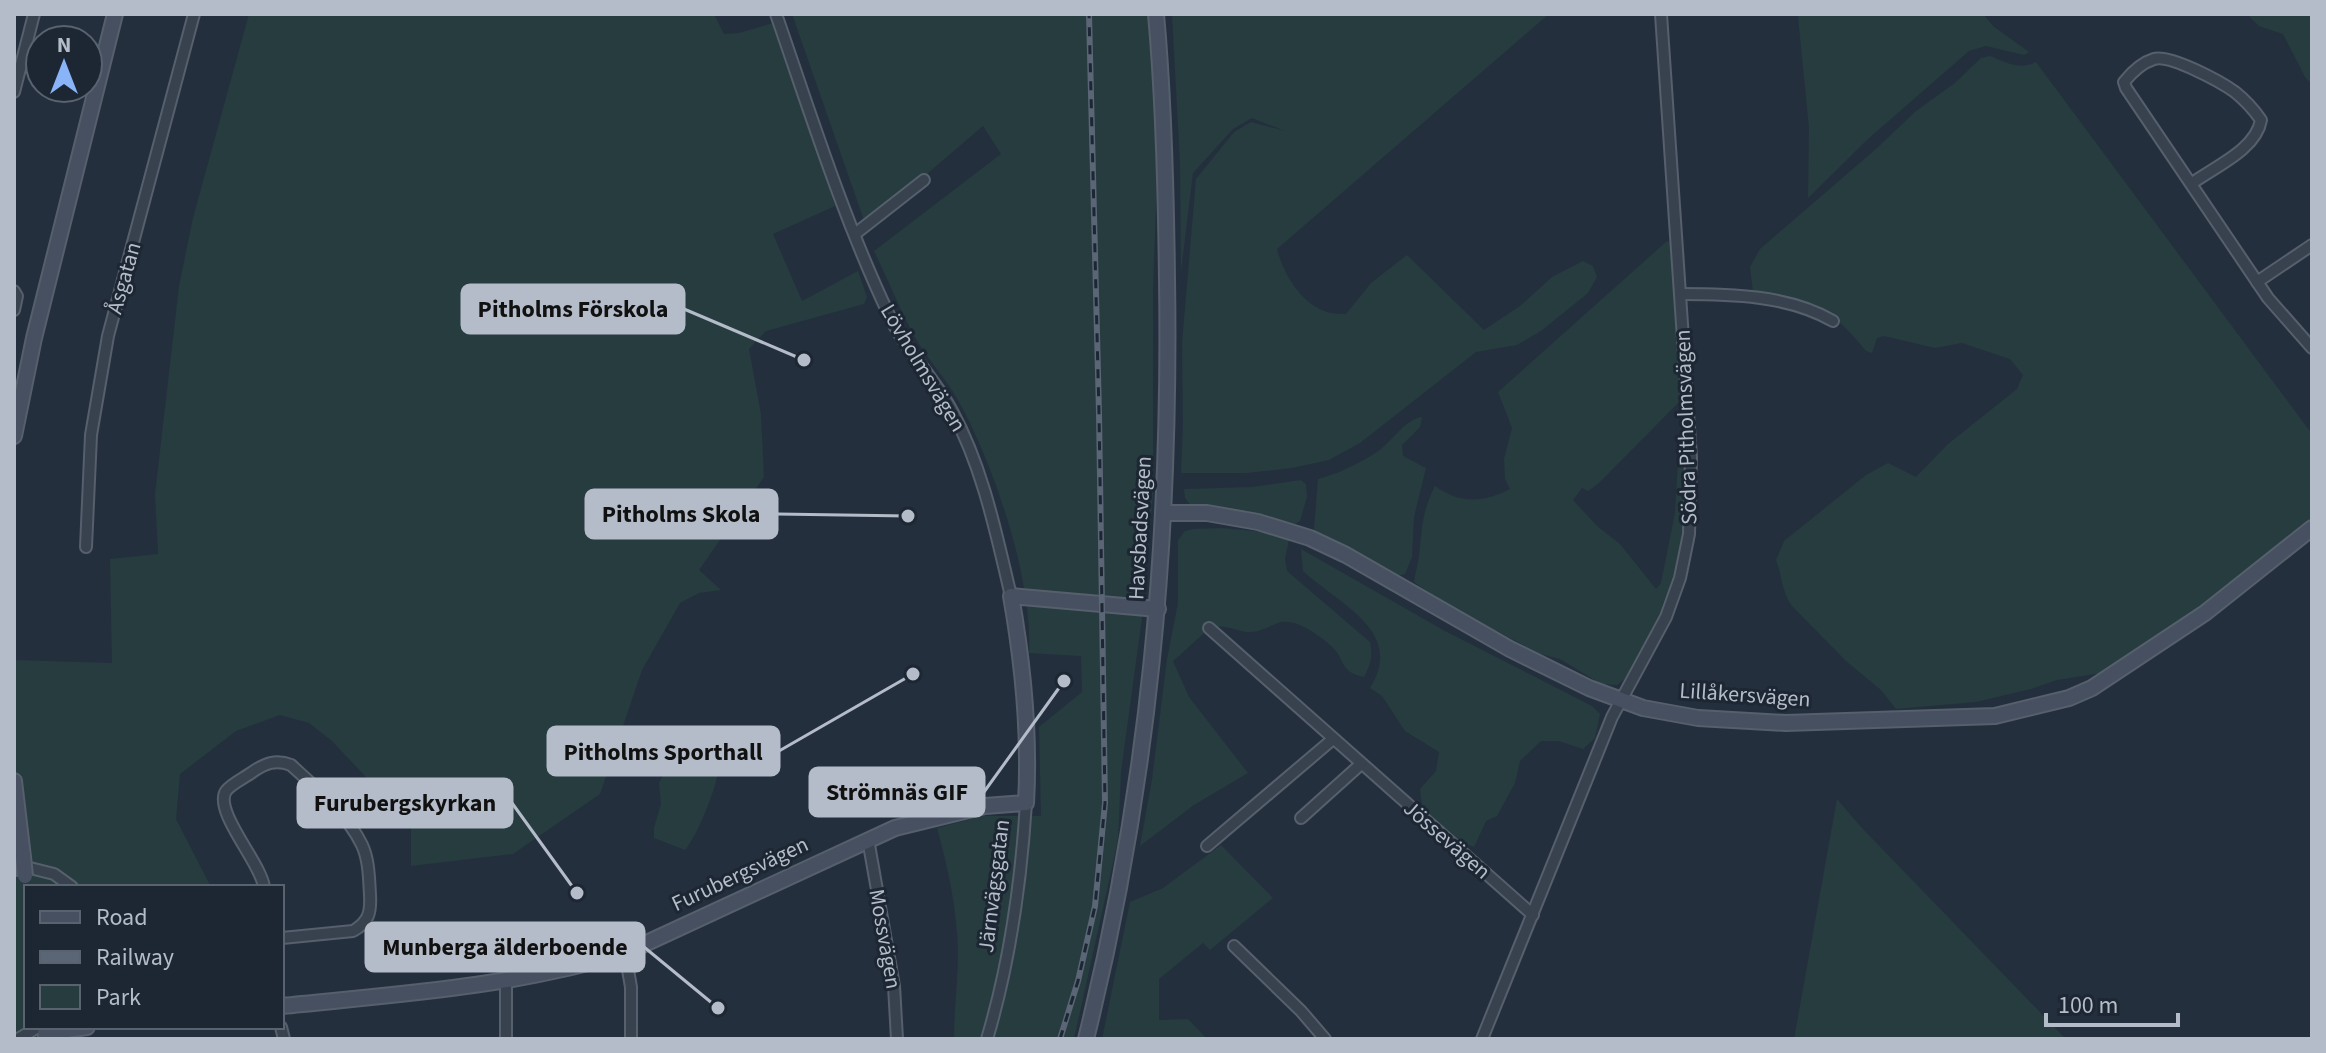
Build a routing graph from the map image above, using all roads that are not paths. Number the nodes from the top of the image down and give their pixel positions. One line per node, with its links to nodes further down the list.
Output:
1 (34, 14): 7 (street)
2 (115, 14): 18 (street)
3 (194, 14): 21 (street, Åsgatan)
4 (776, 14): 10 (street, Lövholmsvägen)
5 (1156, 14): 19 (street, Havsbadsvägen)
6 (1661, 14): 14 (street, Södra Pitholmsvägen)
7 (14, 92)
8 (924, 180): 10 (street)
9 (2191, 184): 9 (street); 12 (street)
10 (855, 234): 22 (street, Lövholmsvägen)
11 (2312, 245): 12 (street)
12 (2257, 282): 17 (street)
13 (14, 291): 15 (street)
14 (1680, 294): 16 (street); 25 (street, Södra Pitholmsvägen)
15 (14, 310)
16 (1833, 321)
17 (2312, 348)
18 (14, 436)
19 (1163, 513): 23 (street, Havsbadsvägen); 25 (street, Lillåkersvägen)
20 (2312, 528): 25 (street, Lillåkersvägen)
21 (86, 547)
22 (1011, 596): 23 (street); 29 (street, Järnvägsgatan)
23 (1158, 609): 50 (street, Havsbadsvägen)
24 (1209, 628): 26 (street, Jössevägen)
25 (1620, 700): 37 (street, Södra Pitholmsvägen)
26 (1333, 739): 27 (street, Jössevägen); 32 (street)
27 (1361, 764): 30 (street); 37 (street, Jössevägen)
28 (14, 781): 33 (street)
29 (1026, 803): 31 (street, Furubergsvägen); 49 (street, Järnvägsgatan)
30 (1301, 818)
31 (868, 839): 40 (street, Furubergsvägen); 48 (street, Mossvägen)
32 (1207, 846)
33 (18, 860): 34 (street, bridge); 35 (street)
34 (26, 881)
35 (69, 885)
36 (263, 885): 38 (street)
37 (1533, 915): 52 (street, Södra Pitholmsvägen)
38 (284, 938)
39 (1234, 946): 51 (street)
40 (625, 953): 41 (street, Furubergsvägen); 47 (street)
41 (506, 982): 42 (street, Furubergsvägen); 46 (street)
42 (284, 1006)
43 (65, 1029): 44 (street)
44 (43, 1031): 45 (street)
45 (18, 1039)
46 (506, 1039)
47 (631, 1039)
48 (897, 1039)
49 (987, 1039)
50 (1086, 1039)
51 (1325, 1039)
52 (1482, 1039)

